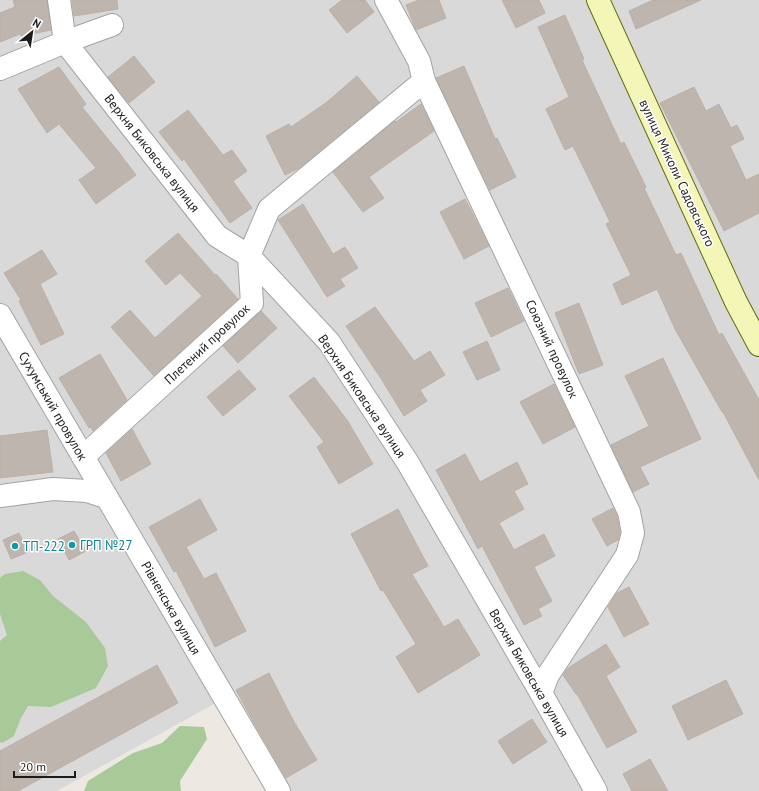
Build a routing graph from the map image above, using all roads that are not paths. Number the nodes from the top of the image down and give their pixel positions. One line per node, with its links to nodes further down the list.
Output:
1 (58, 0): 5 (street, Верхня Биковська вулиця)
2 (386, 0): 7 (street, Союзний провулок)
3 (598, 0): 10 (street, вулиця Миколи Садовського)
4 (112, 25): 5 (street)
5 (65, 42): 6 (street); 8 (street, Верхня Биковська вулиця)
6 (0, 69)
7 (424, 81): 8 (street, Плетений провулок); 14 (street, Союзний провулок)
8 (249, 256): 11 (street, Плетений провулок); 14 (street, Верхня Биковська вулиця)
9 (0, 315): 11 (street, Сухумський провулок)
10 (759, 345)
11 (83, 457): 13 (street, Сухумський провулок)
12 (0, 496): 13 (street)
13 (106, 496): 15 (street, Рівненська вулиця)
14 (541, 693): 16 (street, Верхня Биковська вулиця)
15 (279, 791)
16 (596, 791)

